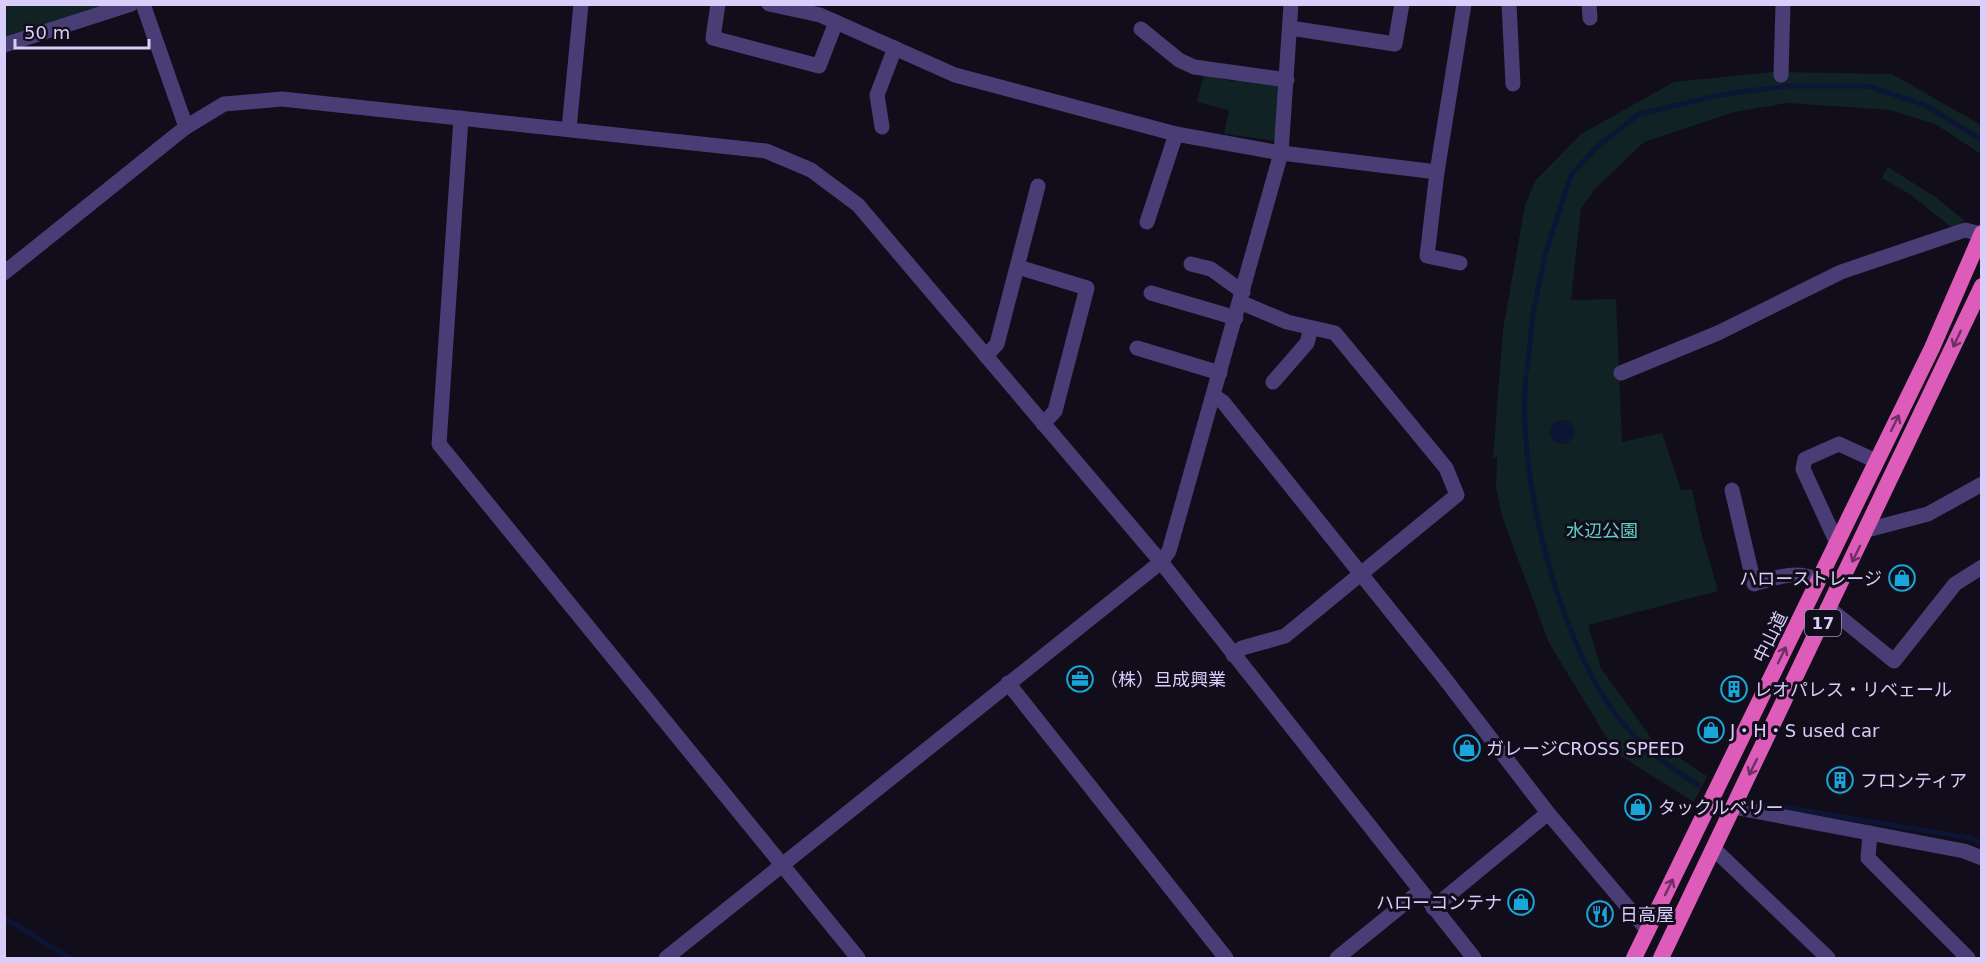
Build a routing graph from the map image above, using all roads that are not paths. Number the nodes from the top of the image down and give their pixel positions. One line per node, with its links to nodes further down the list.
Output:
1 (131, 4): 15 (street)
2 (143, 4): 21 (street)
3 (581, 4): 23 (street)
4 (718, 4): 12 (street)
5 (769, 4): 11 (street)
6 (1291, 4): 13 (street)
7 (1402, 4): 13 (street)
8 (1464, 4): 26 (street)
9 (1509, 4): 19 (street)
10 (1783, 4): 17 (street)
11 (806, 8): 12 (street)
12 (837, 22): 16 (street)
13 (1290, 28): 18 (street)
14 (1141, 29): 18 (street)
15 (4, 45)
16 (895, 48): 22 (street); 24 (street)
17 (1781, 75)
18 (1287, 80): 25 (street)
19 (1513, 84)
20 (461, 118): 21 (street); 23 (street); 63 (street)
21 (186, 127): 33 (street)
22 (882, 127)
23 (569, 129): 40 (street)
24 (1176, 134): 25 (street); 28 (street)
25 (1281, 153): 26 (street); 36 (street)
26 (1437, 172): 30 (street)
27 (1038, 186): 32 (street)
28 (1147, 222)
29 (1981, 233): 42 (street); 46 (highway, 中山道 / 17, one-way to 29)
30 (1460, 263)
31 (1191, 264): 36 (street)
32 (1018, 267): 40 (street); 45 (street)
33 (4, 273)
34 (1982, 286): 49 (highway, 17, one-way to 49)
35 (1151, 293): 37 (street)
36 (1242, 297): 37 (street); 38 (street)
37 (1236, 318): 41 (street)
38 (1311, 328): 43 (street); 53 (street)
39 (1137, 348): 41 (street)
40 (986, 356): 45 (street)
41 (1220, 373): 44 (street)
42 (1621, 373)
43 (1273, 382)
44 (1214, 396): 51 (street); 53 (street)
45 (1043, 424): 51 (street)
46 (1876, 461): 50 (highway, 中山道 / 17); 50 (street)
47 (1982, 484): 49 (street)
48 (1732, 490): 54 (street)
49 (1867, 530): 55 (highway, 17, one-way to 55)
50 (1837, 543): 54 (highway, 中山道 / 17)
51 (1161, 562): 56 (street); 57 (street)
52 (1982, 567): 55 (street)
53 (1361, 575): 56 (street); 59 (street)
54 (1819, 580): 66 (highway, 中山道 / 17, one-way to 54)
55 (1830, 609): 58 (highway, 17, one-way to 58)
56 (1233, 655): 64 (street)
57 (1008, 682): 63 (street); 69 (street)
58 (1733, 807): 60 (street); 61 (highway, 17)
59 (1548, 813): 65 (street); 66 (street)
60 (1870, 832): 62 (street); 75 (street)
61 (1714, 849): 73 (highway, 17); 74 (street)
62 (1982, 858)
63 (782, 866): 67 (street); 68 (street)
64 (1420, 891): 65 (street); 70 (street)
65 (1433, 908): 71 (street)
66 (1648, 931): 72 (highway, 中山道 / 17)
67 (666, 958)
68 (858, 958)
69 (1226, 958)
70 (1337, 958)
71 (1474, 958)
72 (1634, 958)
73 (1661, 958)
74 (1828, 958)
75 (1968, 958)

